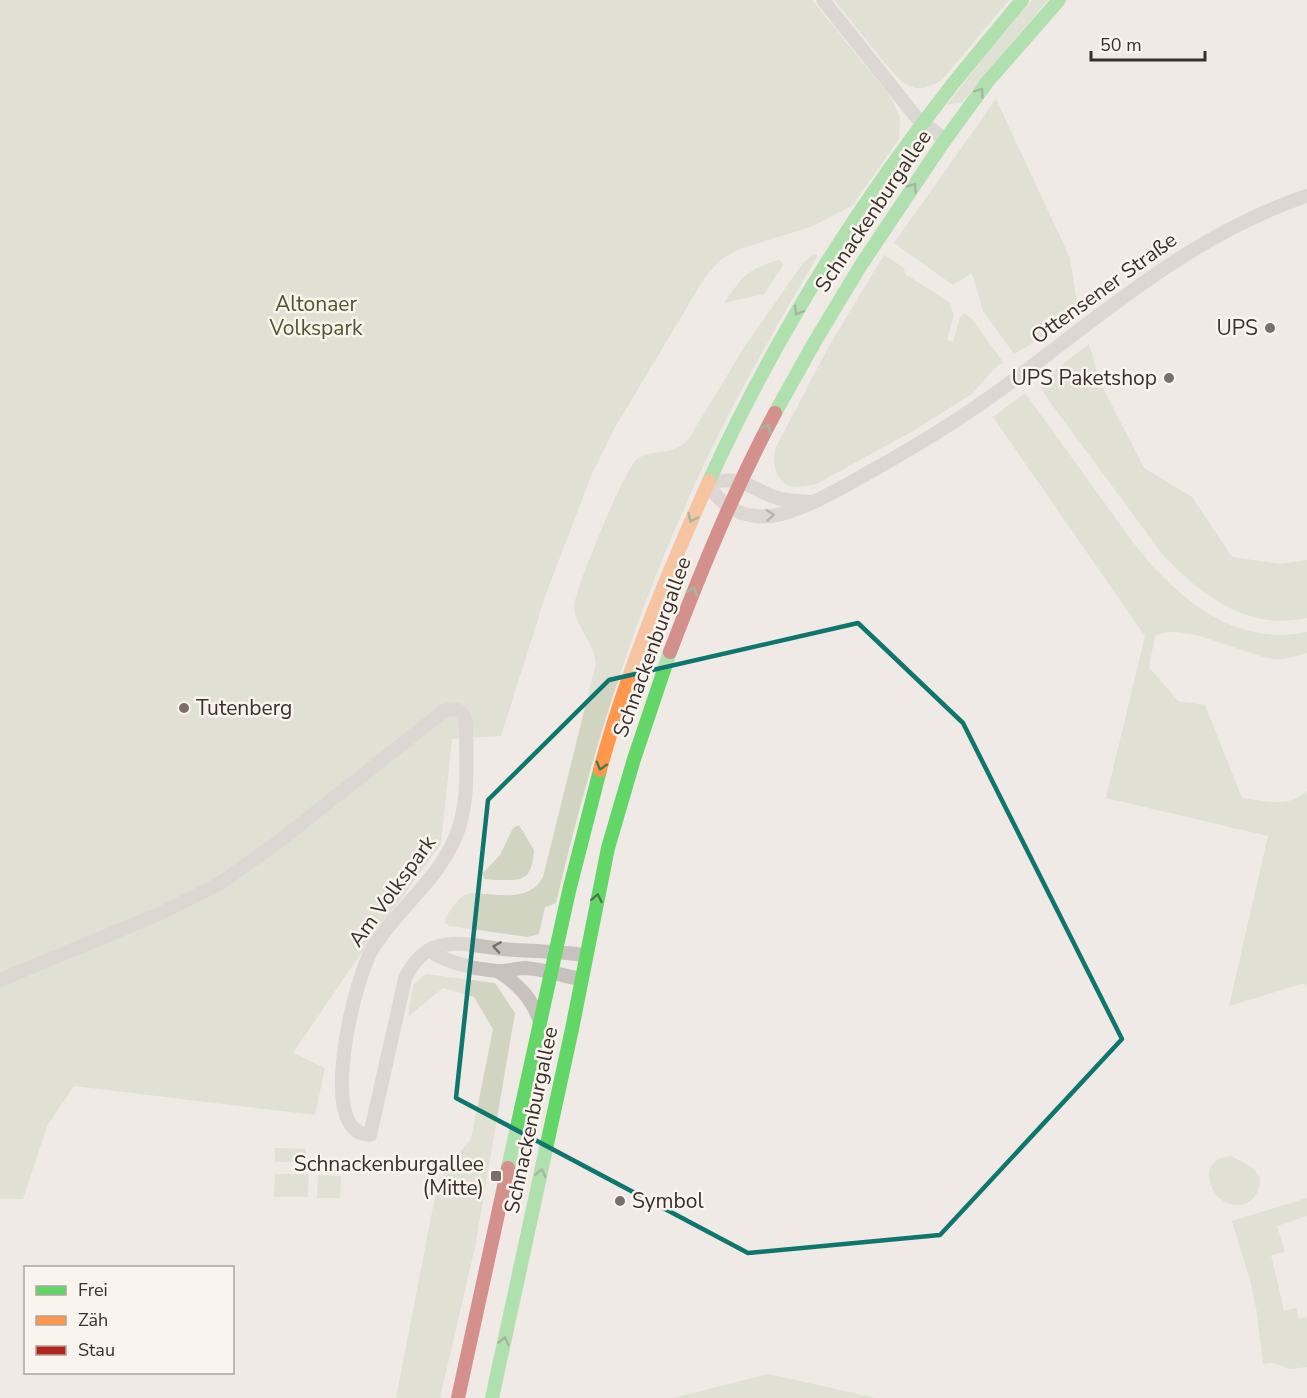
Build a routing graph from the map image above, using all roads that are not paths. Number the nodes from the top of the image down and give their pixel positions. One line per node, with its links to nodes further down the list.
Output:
1 (823, 0): 4 (street)
2 (1022, 0): 4 (main road, Schnackenburgallee)
3 (1059, 0): 5 (main road, Schnackenburgallee, one-way to 3)
4 (923, 122): 5 (street); 8 (main road, Schnackenburgallee, one-way to 8)
5 (945, 140): 7 (main road, Schnackenburgallee, one-way to 5)
6 (1307, 196): 9 (street, Ottensener Straße)
7 (741, 481): 8 (street); 9 (street); 10 (main road, Schnackenburgallee)
8 (708, 483): 10 (street); 12 (main road, Schnackenburgallee, one-way to 12)
9 (810, 502): 10 (street, Ottensener Straße, one-way to 9)
10 (728, 507): 13 (main road, Schnackenburgallee, one-way to 10)
11 (430, 951): 12 (street, Am Volkspark, one-way to 11); 14 (street); 17 (street, Am Volkspark)
12 (555, 951): 13 (street, Am Volkspark); 15 (main road, Schnackenburgallee)
13 (585, 955): 16 (main road, Schnackenburgallee)
14 (499, 972): 15 (street); 18 (street)
15 (551, 973): 16 (street); 18 (main road, Schnackenburgallee)
16 (581, 979): 20 (main road, Schnackenburgallee, one-way to 16)
17 (0, 980)
18 (540, 1022): 19 (main road, Schnackenburgallee)
19 (458, 1398)
20 (492, 1398)

